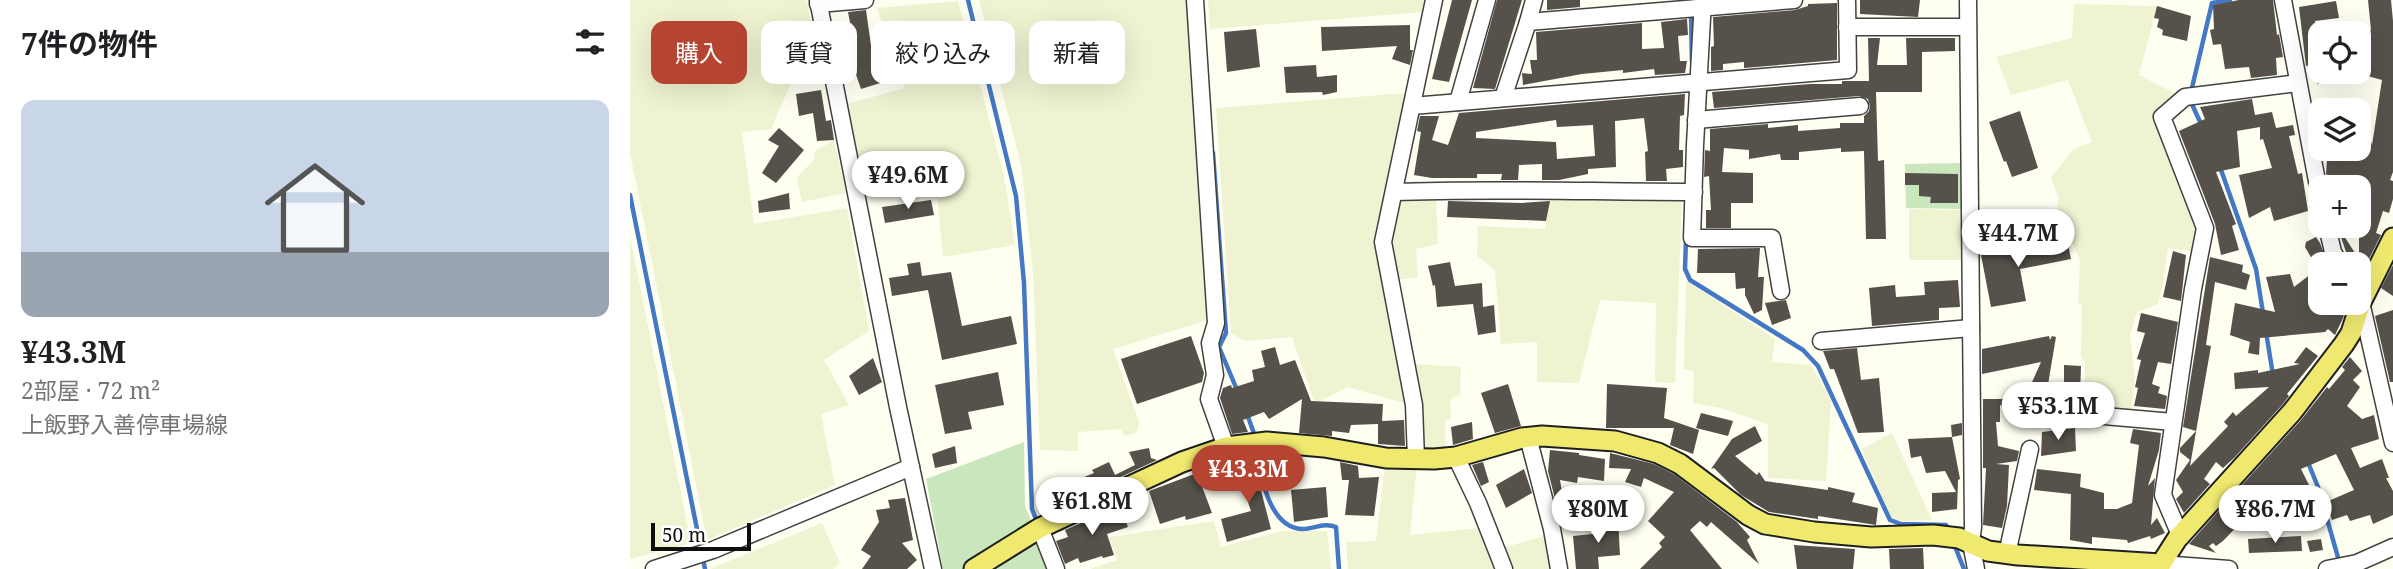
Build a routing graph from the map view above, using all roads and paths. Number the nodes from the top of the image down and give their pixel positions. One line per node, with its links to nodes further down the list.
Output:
1 (865, 0): 10 (street)
2 (1195, 0): 37 (street)
3 (1434, 0): 20 (street)
4 (1487, 0): 19 (street)
5 (1534, 0): 13 (street)
6 (1794, 0): 12 (street)
7 (1846, 0): 14 (street)
8 (1968, 0): 15 (street)
9 (2283, 0): 17 (street)
10 (818, 2): 41 (street)
11 (1680, 5): 12 (street); 13 (street)
12 (1702, 5): 16 (street)
13 (1528, 22): 18 (street)
14 (1847, 27): 15 (street); 16 (street)
15 (1968, 27): 31 (street)
16 (1699, 81): 18 (street); 22 (street)
17 (2298, 83): 23 (street); 34 (street)
18 (1503, 98): 19 (street)
19 (1458, 102): 20 (street)
20 (1412, 106): 24 (street)
21 (1860, 106): 22 (street)
22 (1696, 120): 25 (street)
23 (2316, 175)
24 (1394, 192): 25 (street); 40 (street)
25 (1694, 192): 28 (street)
26 (2393, 239): 27 (main road)
27 (2371, 280)
28 (1781, 291)
29 (2356, 315): 43 (main road)
30 (2363, 315): 36 (street)
31 (1971, 328): 32 (street); 44 (street)
32 (1821, 341)
33 (2058, 412): 34 (street)
34 (2173, 422): 43 (street)
35 (1528, 437): 39 (main road); 44 (main road); 53 (street)
36 (2393, 443)
37 (1226, 447): 40 (main road); 42 (main road)
38 (2031, 449): 46 (street)
39 (1456, 457): 40 (main road); 52 (street)
40 (1416, 459)
41 (911, 467): 48 (street); 49 (street)
42 (1040, 528): 50 (main road); 51 (street)
43 (2180, 535): 47 (main road)
44 (1971, 543): 46 (main road); 54 (street)
45 (2393, 548): 57 (street)
46 (2007, 554): 47 (main road)
47 (2161, 564): 55 (street)
48 (654, 569)
49 (933, 569)
50 (974, 569)
51 (1056, 569)
52 (1504, 569)
53 (1559, 569)
54 (1976, 569)
55 (2215, 569): 56 (street)
56 (2229, 569)
57 (2327, 569)

